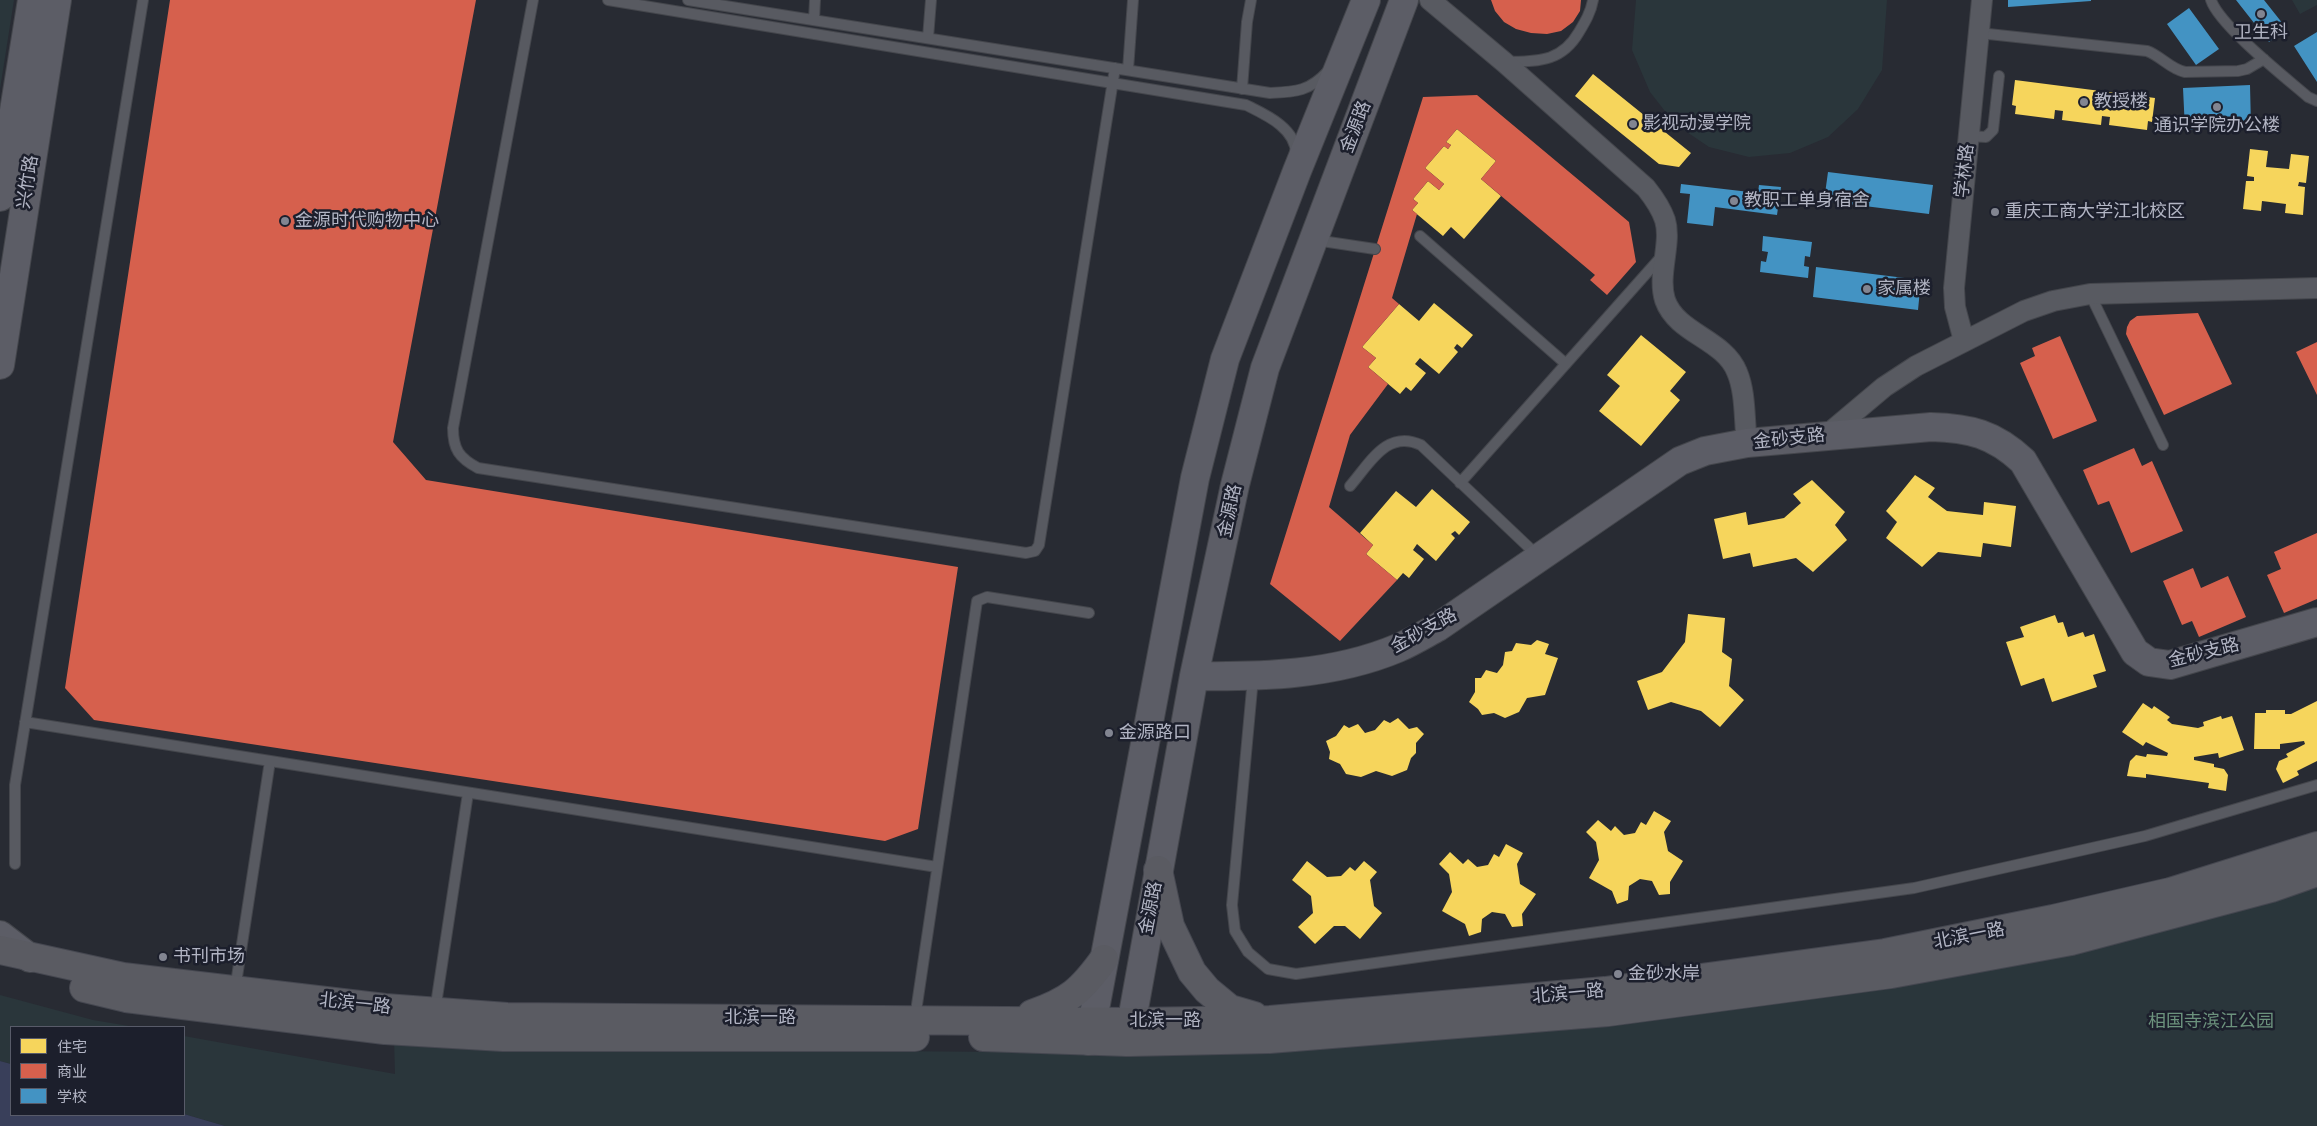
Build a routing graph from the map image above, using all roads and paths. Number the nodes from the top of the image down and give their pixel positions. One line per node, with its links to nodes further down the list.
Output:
1 (32, 0): 34 (main road, 兴竹路)
2 (57, 0): 43 (main road, 兴竹路)
3 (143, 0): 54 (lane)
4 (532, 0): 29 (lane)
5 (608, 0): 20 (lane)
6 (688, 0): 18 (lane)
7 (737, 0): 18 (lane)
8 (815, 0): 19 (lane)
9 (931, 0): 22 (lane)
10 (1133, 0): 27 (lane)
11 (1251, 0): 30 (lane)
12 (1366, 0): 23 (main road, 金源路)
13 (1404, 0): 36 (main road, 金源路)
14 (1430, 0): 25 (street)
15 (1593, 0): 25 (lane)
16 (1982, 0): 21 (street, 学林路)
17 (2211, 0): 24 (lane)
18 (754, 10): 19 (lane); 20 (lane)
19 (814, 20): 22 (lane)
20 (782, 29): 29 (lane)
21 (1979, 33): 24 (lane); 32 (street, 学林路)
22 (928, 38): 26 (lane)
23 (1344, 54): 30 (lane); 33 (main road, 金源路)
24 (2264, 59): 31 (lane)
25 (1504, 62): 38 (street)
26 (1115, 68): 27 (lane); 29 (lane)
27 (1128, 70): 30 (lane)
28 (1999, 76): 32 (lane)
29 (1112, 84): 33 (lane)
30 (1242, 89)
31 (2317, 102)
32 (1968, 136): 41 (street, 学林路)
33 (1297, 171): 59 (main road, 金源路)
34 (0, 197)
35 (1420, 236): 42 (lane)
36 (1314, 240): 37 (lane); 52 (main road, 金源路)
37 (1375, 249)
38 (1664, 255): 42 (lane); 45 (street)
39 (2317, 288): 40 (street)
40 (2090, 294): 41 (street); 46 (lane)
41 (1964, 341): 44 (street)
42 (1566, 364): 47 (lane)
43 (0, 365)
44 (1827, 435): 45 (main road, 金砂支路); 51 (main road, 金砂支路)
45 (1746, 443): 49 (main road, 金砂支路)
46 (2163, 445)
47 (1460, 483): 48 (lane); 49 (lane)
48 (1350, 486)
49 (1540, 557): 53 (main road, 金砂支路)
50 (1089, 613): 61 (lane)
51 (2317, 622)
52 (1194, 676): 53 (main road, 金砂支路); 62 (main road, 金源路)
53 (1253, 677): 56 (lane)
54 (25, 722): 55 (lane); 60 (lane)
55 (270, 761): 57 (lane); 69 (lane)
56 (2317, 785)
57 (468, 793): 61 (lane); 70 (lane)
58 (2317, 846): 73 (main road, 北滨一路)
59 (1123, 858): 62 (main road); 67 (main road, 金源路)
60 (15, 864)
61 (938, 868): 71 (lane)
62 (1158, 870): 73 (main road); 75 (main road, 金源路)
63 (2317, 872): 75 (main road, 北滨一路)
64 (0, 935): 66 (main road)
65 (0, 950): 66 (main road, 北滨一路)
66 (30, 958): 69 (main road, 北滨一路)
67 (1104, 959): 72 (main road); 74 (main road, 金源路)
68 (0, 968): 74 (main road, 北滨一路)
69 (235, 990): 70 (main road, 北滨一路)
70 (435, 1011): 71 (main road, 北滨一路)
71 (915, 1018): 72 (main road, 北滨一路)
72 (1018, 1019): 74 (main road, 北滨一路)
73 (1270, 1020): 75 (main road, 北滨一路)
74 (1091, 1030): 75 (main road, 北滨一路)
75 (1129, 1032)

